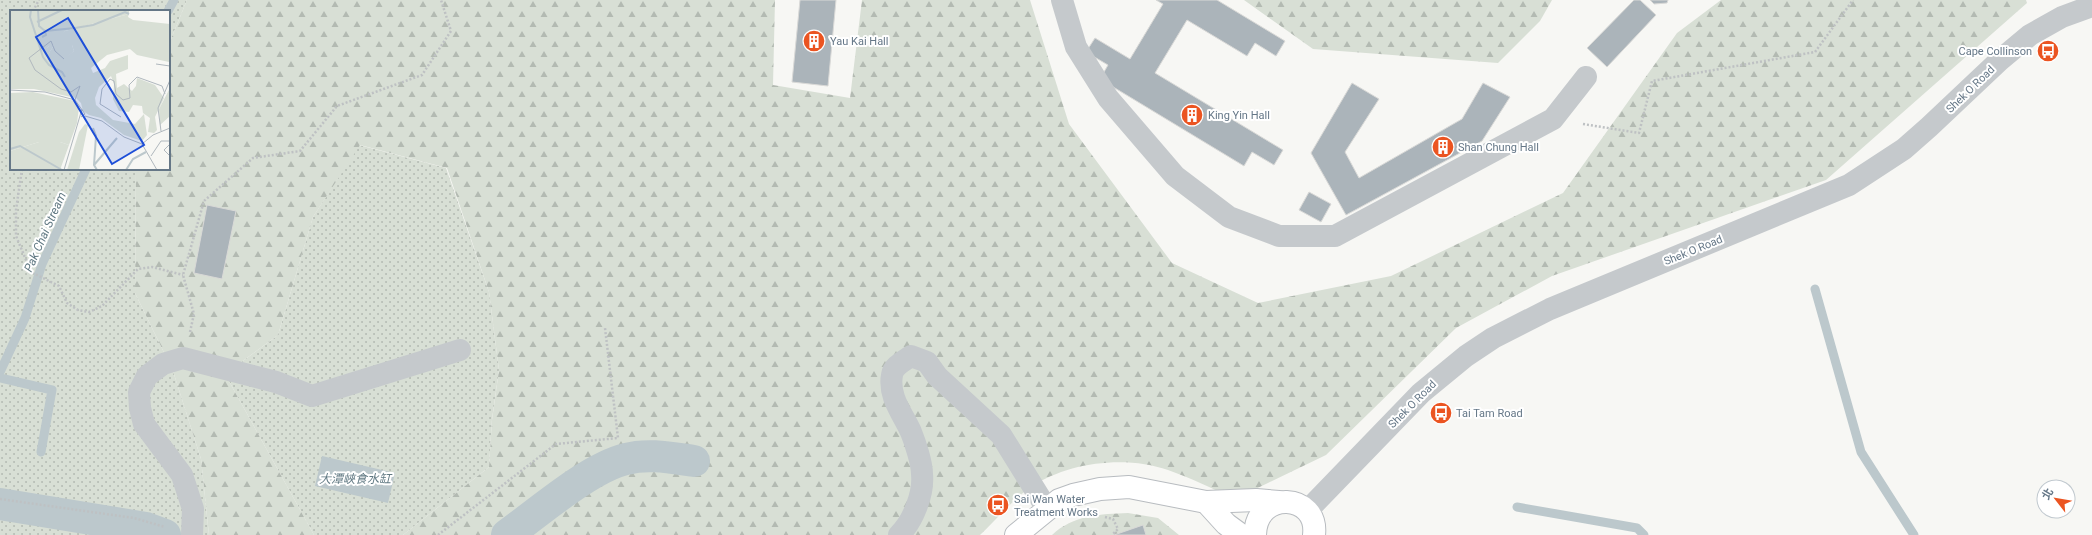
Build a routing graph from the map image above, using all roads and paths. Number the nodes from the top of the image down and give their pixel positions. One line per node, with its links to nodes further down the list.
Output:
1 (39, 0): 7 (path)
2 (441, 0): 11 (path)
3 (1062, 0): 9 (street)
4 (1853, 0): 9 (path)
5 (2092, 6): 6 (street, Shek O Road)
6 (2060, 8): 19 (street, Shek O Road)
7 (34, 10)
8 (1586, 77): 9 (street)
9 (1553, 119)
10 (22, 170): 11 (path)
11 (183, 275): 14 (path)
12 (605, 328): 22 (path)
13 (460, 350): 14 (street)
14 (183, 358): 21 (street)
15 (0, 499): 20 (path)
16 (1206, 502): 17 (main road); 18 (main road); 25 (main road)
17 (1279, 502): 19 (main road); 26 (main road)
18 (1047, 509): 23 (street); 24 (main road)
19 (1307, 511): 27 (main road)
20 (169, 529)
21 (192, 535)
22 (438, 535)
23 (899, 535)
24 (1016, 535)
25 (1241, 535)
26 (1255, 535)
27 (1314, 535)

